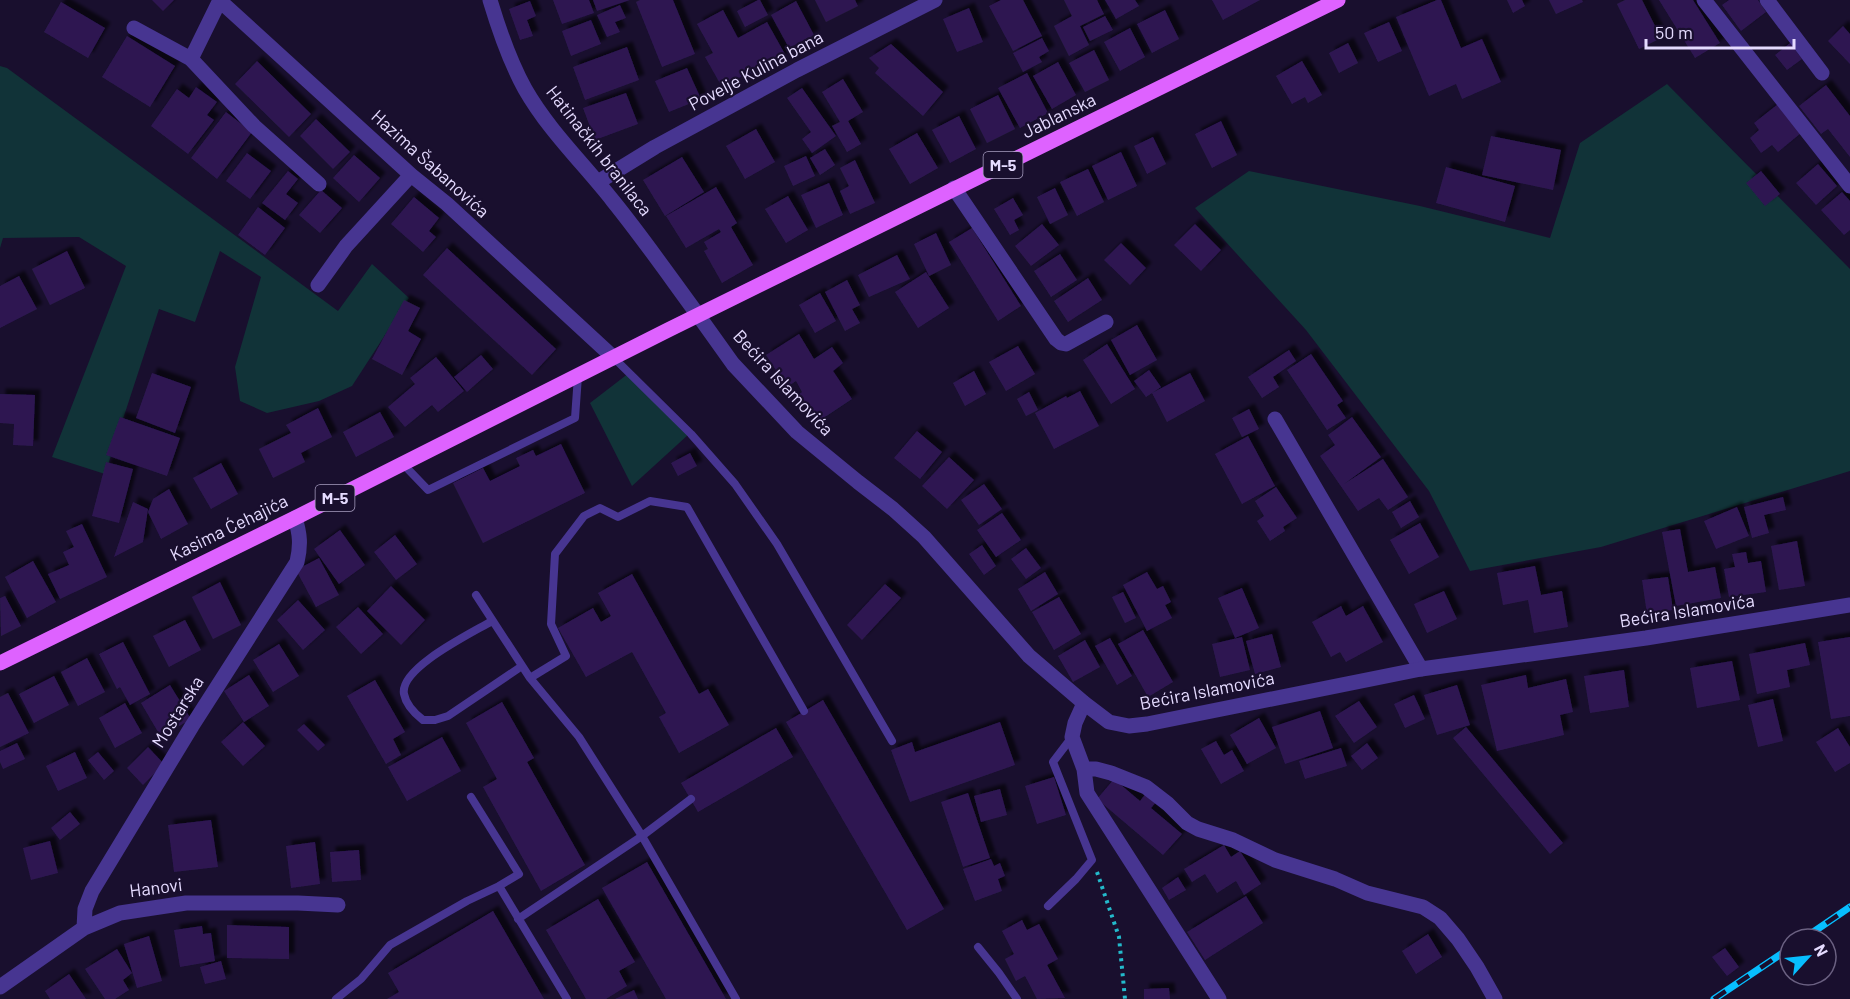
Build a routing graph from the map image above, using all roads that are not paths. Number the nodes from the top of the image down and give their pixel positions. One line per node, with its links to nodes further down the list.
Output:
1 (220, 0): 8 (street); 10 (street, Hazima Šabanovića)
2 (490, 0): 11 (street, Hatinačkih branilaca)
3 (935, 0): 11 (street, Povelje Kulina bana)
4 (1338, 0): 14 (main road, Jablanska / M-5)
5 (1704, 0): 13 (street)
6 (1767, 0): 9 (street)
7 (134, 28): 8 (street)
8 (191, 59): 12 (street)
9 (1822, 73)
10 (411, 175): 15 (street); 19 (street, Hazima Šabanovića)
11 (598, 182): 16 (street, Hatinačkih branilaca)
12 (319, 184)
13 (1850, 186)
14 (954, 189): 16 (main road, Jablanska / M-5); 17 (street)
15 (318, 285)
16 (698, 315): 18 (main road, Jablanska / M-5); 31 (street, Bećira Islamovića)
17 (1106, 322)
18 (668, 330): 19 (main road, Kasima Ćehajića / M-5)
19 (614, 358): 20 (main road, Kasima Ćehajića / M-5); 34 (lane)
20 (578, 376): 22 (main road, Kasima Ćehajića / M-5); 22 (lane)
21 (1275, 419): 29 (street)
22 (403, 464): 23 (main road, Kasima Ćehajića / M-5)
23 (295, 518): 27 (main road, Kasima Ćehajića / M-5); 43 (street, Mostarska)
24 (476, 596): 26 (lane)
25 (1850, 605): 29 (street, Bećira Islamovića)
26 (492, 621): 28 (lane); 28 (lane)
27 (0, 663)
28 (522, 666): 30 (lane)
29 (1421, 669): 31 (street, Bećira Islamovića)
30 (530, 678): 32 (lane); 38 (lane)
31 (1084, 703): 33 (street)
32 (804, 711)
33 (1072, 737): 35 (street); 41 (lane)
34 (892, 741)
35 (1084, 769): 50 (street); 51 (street)
36 (471, 797): 39 (lane)
37 (690, 799): 38 (lane)
38 (642, 836): 42 (lane); 48 (lane)
39 (499, 885): 42 (lane); 46 (lane)
40 (338, 905): 43 (street, Hanovi)
41 (1047, 906)
42 (518, 919): 47 (lane)
43 (84, 928): 45 (street, Hanovi)
44 (978, 947): 49 (lane)
45 (0, 987)
46 (336, 999)
47 (567, 999)
48 (736, 999)
49 (1017, 999)
50 (1219, 999)
51 (1495, 999)

